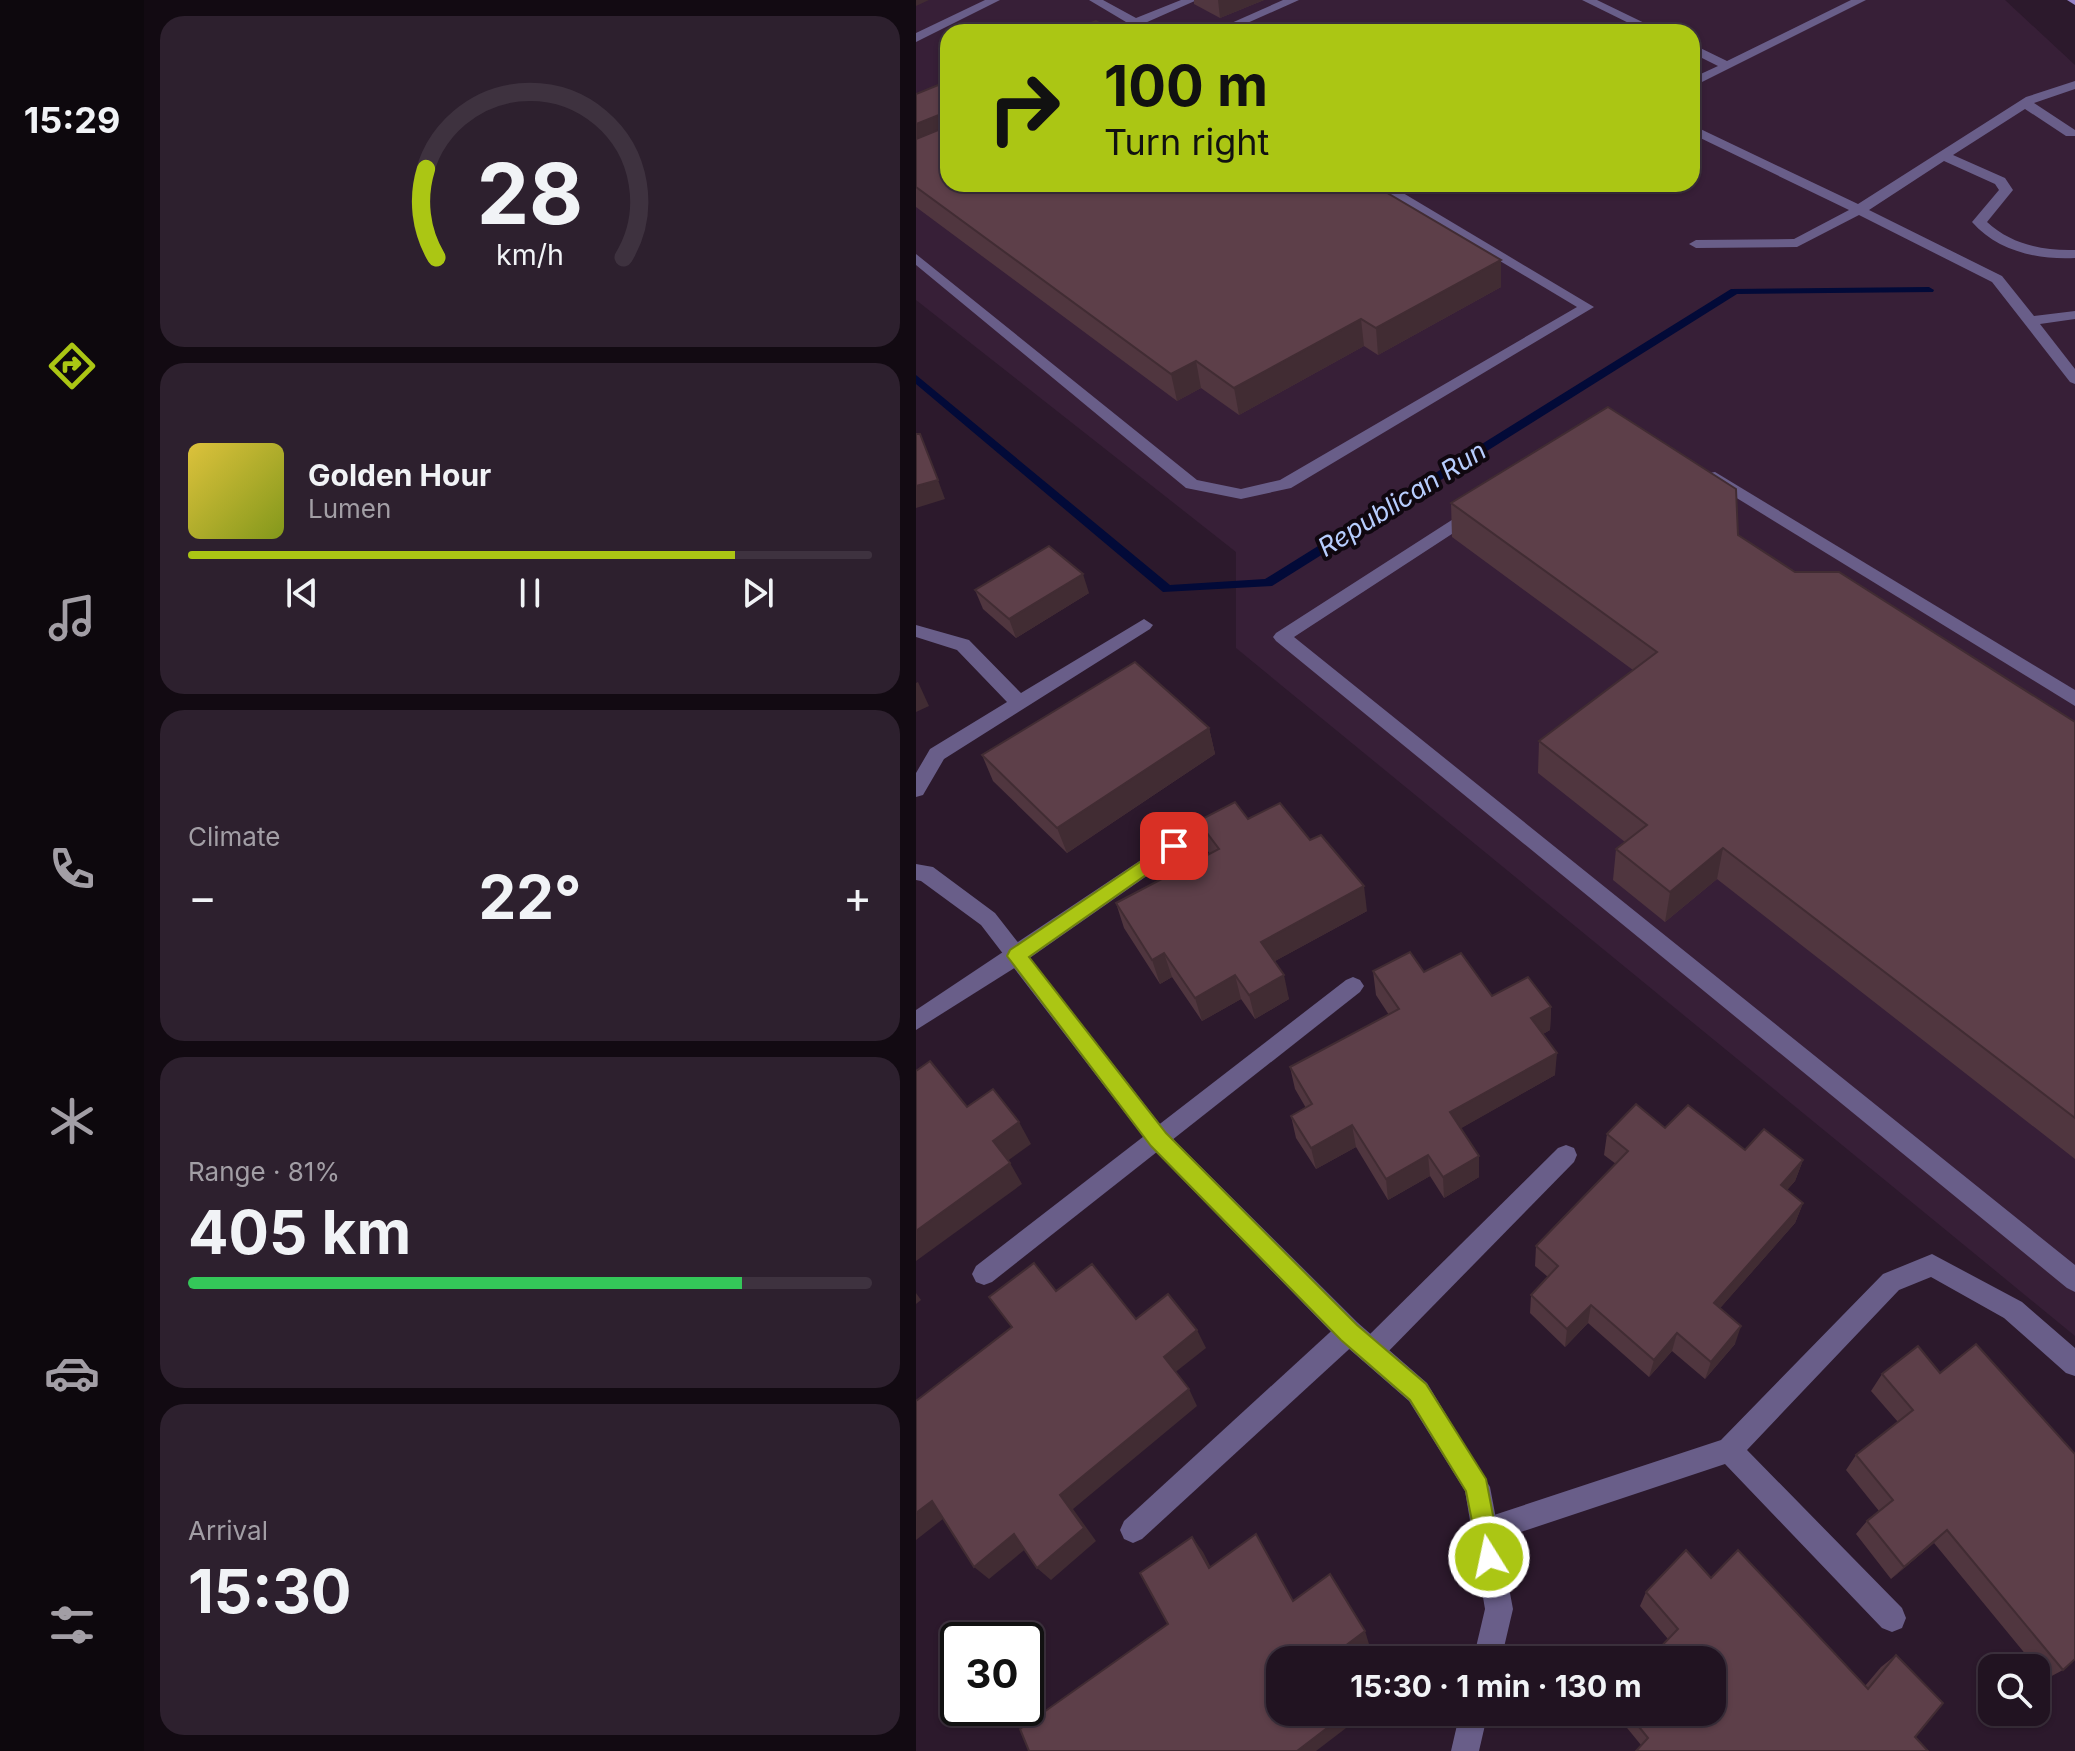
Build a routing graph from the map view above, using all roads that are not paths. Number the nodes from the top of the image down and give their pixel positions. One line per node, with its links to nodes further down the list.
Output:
1 (994, 0): 8 (street)
2 (1095, 0): 7 (street)
3 (1191, 0): 7 (street)
4 (1293, 0): 11 (street)
5 (1588, 0): 12 (street)
6 (1860, 0): 16 (street)
7 (1136, 22): 9 (street); 10 (street)
8 (945, 24)
9 (1131, 24)
10 (1139, 24)
11 (1236, 24)
12 (1640, 24)
13 (940, 26): 14 (street)
14 (916, 38)
15 (1700, 52): 16 (street)
16 (1728, 66): 17 (street)
17 (1700, 79)
18 (2075, 85): 19 (street)
19 (2025, 103): 21 (street); 22 (street)
20 (1700, 133): 24 (street)
21 (2071, 133)
22 (1943, 156): 24 (street); 26 (street)
23 (1392, 192): 27 (street)
24 (1859, 210): 25 (street); 29 (street)
25 (1696, 244)
26 (2075, 254)
27 (916, 258)
28 (2075, 315): 29 (street)
29 (2030, 321): 30 (street)
30 (2075, 379)
31 (1701, 469): 35 (street)
32 (1488, 502): 46 (street)
33 (1144, 625): 36 (street)
34 (916, 631): 36 (street)
35 (2075, 699)
36 (1019, 703): 37 (street)
37 (916, 790)
38 (1174, 846): 40 (street)
39 (916, 872): 40 (street)
40 (1017, 956): 42 (street); 43 (street)
41 (1353, 986): 43 (street)
42 (916, 1021)
43 (1159, 1140): 45 (street); 47 (street)
44 (1566, 1155): 48 (street)
45 (984, 1274)
46 (2075, 1280)
47 (1349, 1332): 48 (street); 51 (street)
48 (1371, 1351): 52 (street)
49 (2075, 1364): 50 (street)
50 (1729, 1450): 52 (street); 53 (street)
51 (1133, 1530)
52 (1485, 1531): 54 (street)
53 (1892, 1618)
54 (1490, 1646)
55 (1471, 1726): 56 (street)
56 (1465, 1751)

